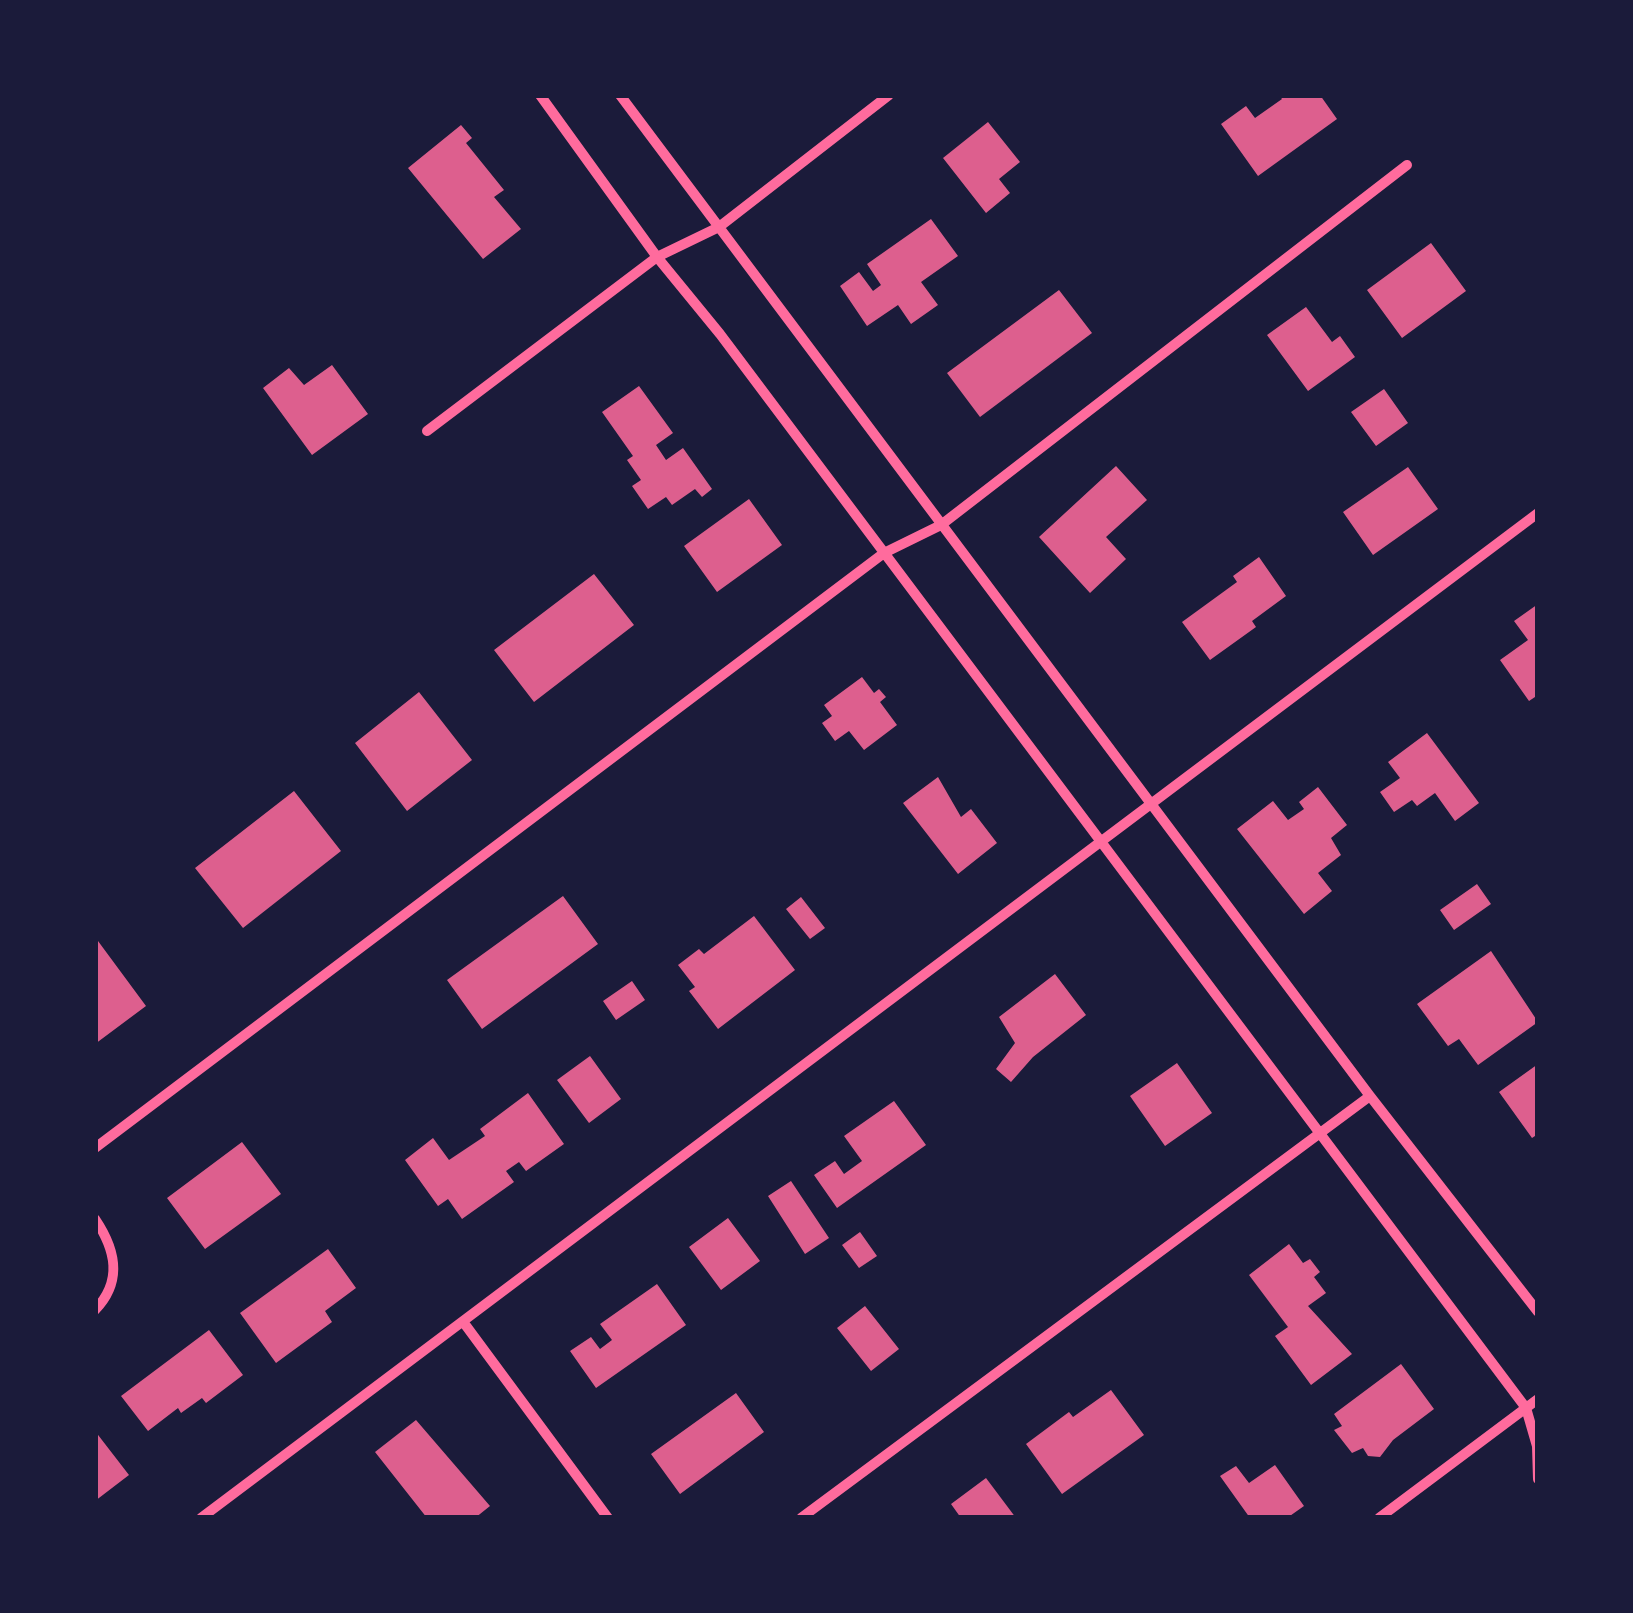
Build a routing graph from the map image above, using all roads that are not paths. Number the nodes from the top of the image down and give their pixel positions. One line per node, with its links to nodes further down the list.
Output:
1 (540, 95): 6 (street)
2 (620, 95): 5 (street)
3 (889, 95): 5 (street)
4 (1407, 165): 9 (street)
5 (719, 227): 6 (street); 9 (street)
6 (657, 257): 7 (street); 10 (street)
7 (427, 431)
8 (1538, 513): 11 (street)
9 (941, 525): 10 (street); 11 (street)
10 (884, 552): 12 (street); 15 (street)
11 (1153, 805): 12 (street); 13 (street)
12 (1098, 842): 14 (street); 19 (street)
13 (1370, 1096): 14 (street); 18 (street)
14 (1320, 1131): 21 (street); 25 (street)
15 (95, 1148)
16 (95, 1220): 17 (street)
17 (95, 1310)
18 (1538, 1312)
19 (464, 1323): 23 (street); 24 (street)
20 (1538, 1399): 21 (street)
21 (1526, 1408): 22 (street); 26 (street)
22 (1538, 1478)
23 (201, 1518)
24 (608, 1518)
25 (801, 1518)
26 (1379, 1518)

